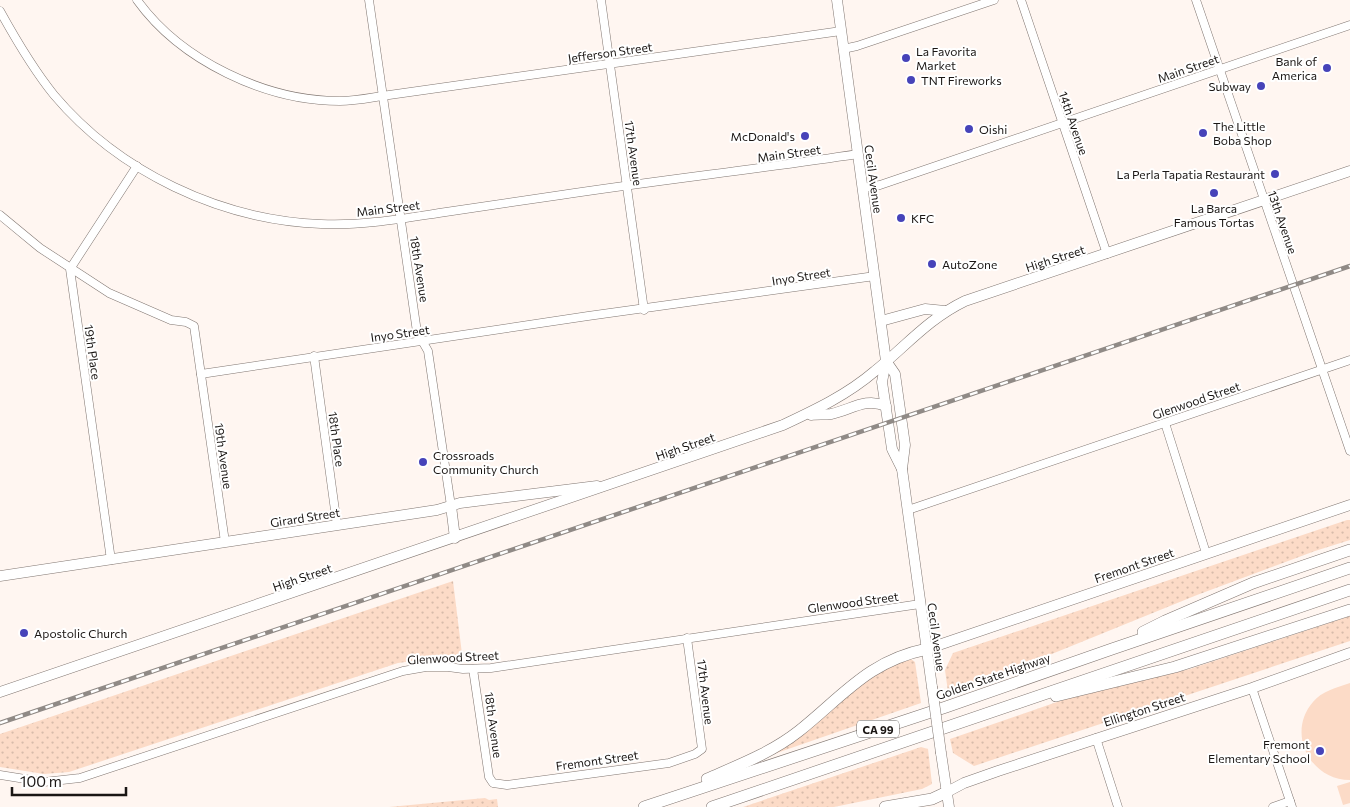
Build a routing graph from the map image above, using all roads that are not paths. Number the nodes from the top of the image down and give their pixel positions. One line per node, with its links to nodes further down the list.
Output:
1 (138, 0): 14 (street, Jefferson Street)
2 (369, 0): 14 (street, 18th Avenue)
3 (601, 0): 12 (street, 17th Avenue)
4 (836, 0): 10 (main road, Cecil Avenue)
5 (994, 0): 11 (street)
6 (1020, 0): 15 (street, 14th Avenue)
7 (1196, 0): 13 (street, 13th Avenue)
8 (0, 11): 17 (street, Main Street)
9 (1350, 25): 13 (street, Main Street)
10 (841, 31): 11 (main road, Cecil Avenue); 12 (street, Jefferson Street)
11 (843, 49): 16 (main road, Cecil Avenue)
12 (610, 64): 14 (street, Jefferson Street); 19 (street, 17th Avenue)
13 (1220, 69): 15 (street, Main Street); 21 (street, 13th Avenue)
14 (382, 96): 23 (street, 18th Avenue)
15 (1062, 123): 20 (street, Main Street); 24 (street, 14th Avenue)
16 (858, 154): 19 (street, Main Street); 20 (main road, Cecil Avenue)
17 (137, 166): 23 (street, Main Street); 25 (street)
18 (1350, 170): 21 (main road, High Street)
19 (627, 185): 23 (street, Main Street); 27 (street, 17th Avenue)
20 (863, 188): 26 (main road, Cecil Avenue)
21 (1264, 200): 24 (main road, High Street); 34 (street, 13th Avenue)
22 (0, 215): 25 (street)
23 (400, 219): 30 (street, 18th Avenue)
24 (1107, 254): 28 (main road, High Street)
25 (70, 269): 35 (street); 50 (street, 19th Place)
26 (875, 276): 27 (street, Inyo Street); 29 (main road, Cecil Avenue)
27 (644, 310): 30 (street, Inyo Street)
28 (945, 311): 29 (main road); 33 (main road, High Street)
29 (881, 321): 33 (main road, Cecil Avenue)
30 (423, 341): 31 (street, Inyo Street); 43 (street, 18th Avenue)
31 (314, 356): 35 (street, Inyo Street); 45 (street, 18th Place)
32 (1350, 360): 34 (street, Glenwood Street)
33 (886, 361): 36 (main road, Cecil Avenue); 37 (main road, High Street); 40 (main road, Cecil Avenue)
34 (1322, 369): 38 (street, Glenwood Street); 39 (street, 13th Avenue)
35 (201, 374): 47 (street, 19th Avenue)
36 (886, 406): 37 (main road); 40 (main road, Cecil Avenue)
37 (805, 415): 41 (main road, High Street)
38 (1165, 423): 44 (street, Glenwood Street); 49 (street)
39 (1350, 451)
40 (902, 469): 44 (main road, Cecil Avenue)
41 (613, 484): 43 (main road, Girard Street); 46 (main road, High Street)
42 (1350, 505): 49 (main road, Fremont Street)
43 (451, 506): 45 (main road, Girard Street); 46 (main road, 18th Avenue)
44 (908, 510): 54 (main road, Cecil Avenue)
45 (338, 525): 47 (main road, Girard Street)
46 (455, 538): 62 (main road, High Street)
47 (225, 542): 50 (main road, Girard Street)
48 (1350, 550): 58 (highway)
49 (1206, 553): 57 (main road, Fremont Street)
50 (111, 560): 52 (main road, Girard Street)
51 (1350, 568): 58 (highway, Golden State Highway / CA 99)
52 (0, 576)
53 (1350, 590): 63 (highway, CA 99)
54 (920, 604): 56 (street, Glenwood Street); 57 (main road, Cecil Avenue)
55 (1350, 610): 63 (highway)
56 (687, 638): 60 (street, Glenwood Street); 65 (street, 17th Avenue)
57 (926, 649): 68 (main road, Cecil Avenue, bridge); 70 (highway)
58 (1112, 649): 70 (highway, Golden State Highway / CA 99)
59 (1350, 653): 61 (main road, Ellington Street)
60 (473, 669): 66 (street, Glenwood Street); 67 (street, 18th Avenue)
61 (1252, 688): 64 (main road, Ellington Street); 69 (street)
62 (0, 692)
63 (1017, 703): 71 (highway, CA 99)
64 (1096, 738): 68 (main road, Ellington Street); 74 (street)
65 (702, 749): 67 (street, Fremont Street)
66 (0, 775)
67 (493, 783)
68 (947, 792): 72 (highway); 73 (main road, Cecil Avenue)
69 (1291, 804): 75 (street)
70 (644, 807)
71 (712, 807)
72 (886, 807)
73 (949, 807)
74 (1118, 807)
75 (1273, 807)

